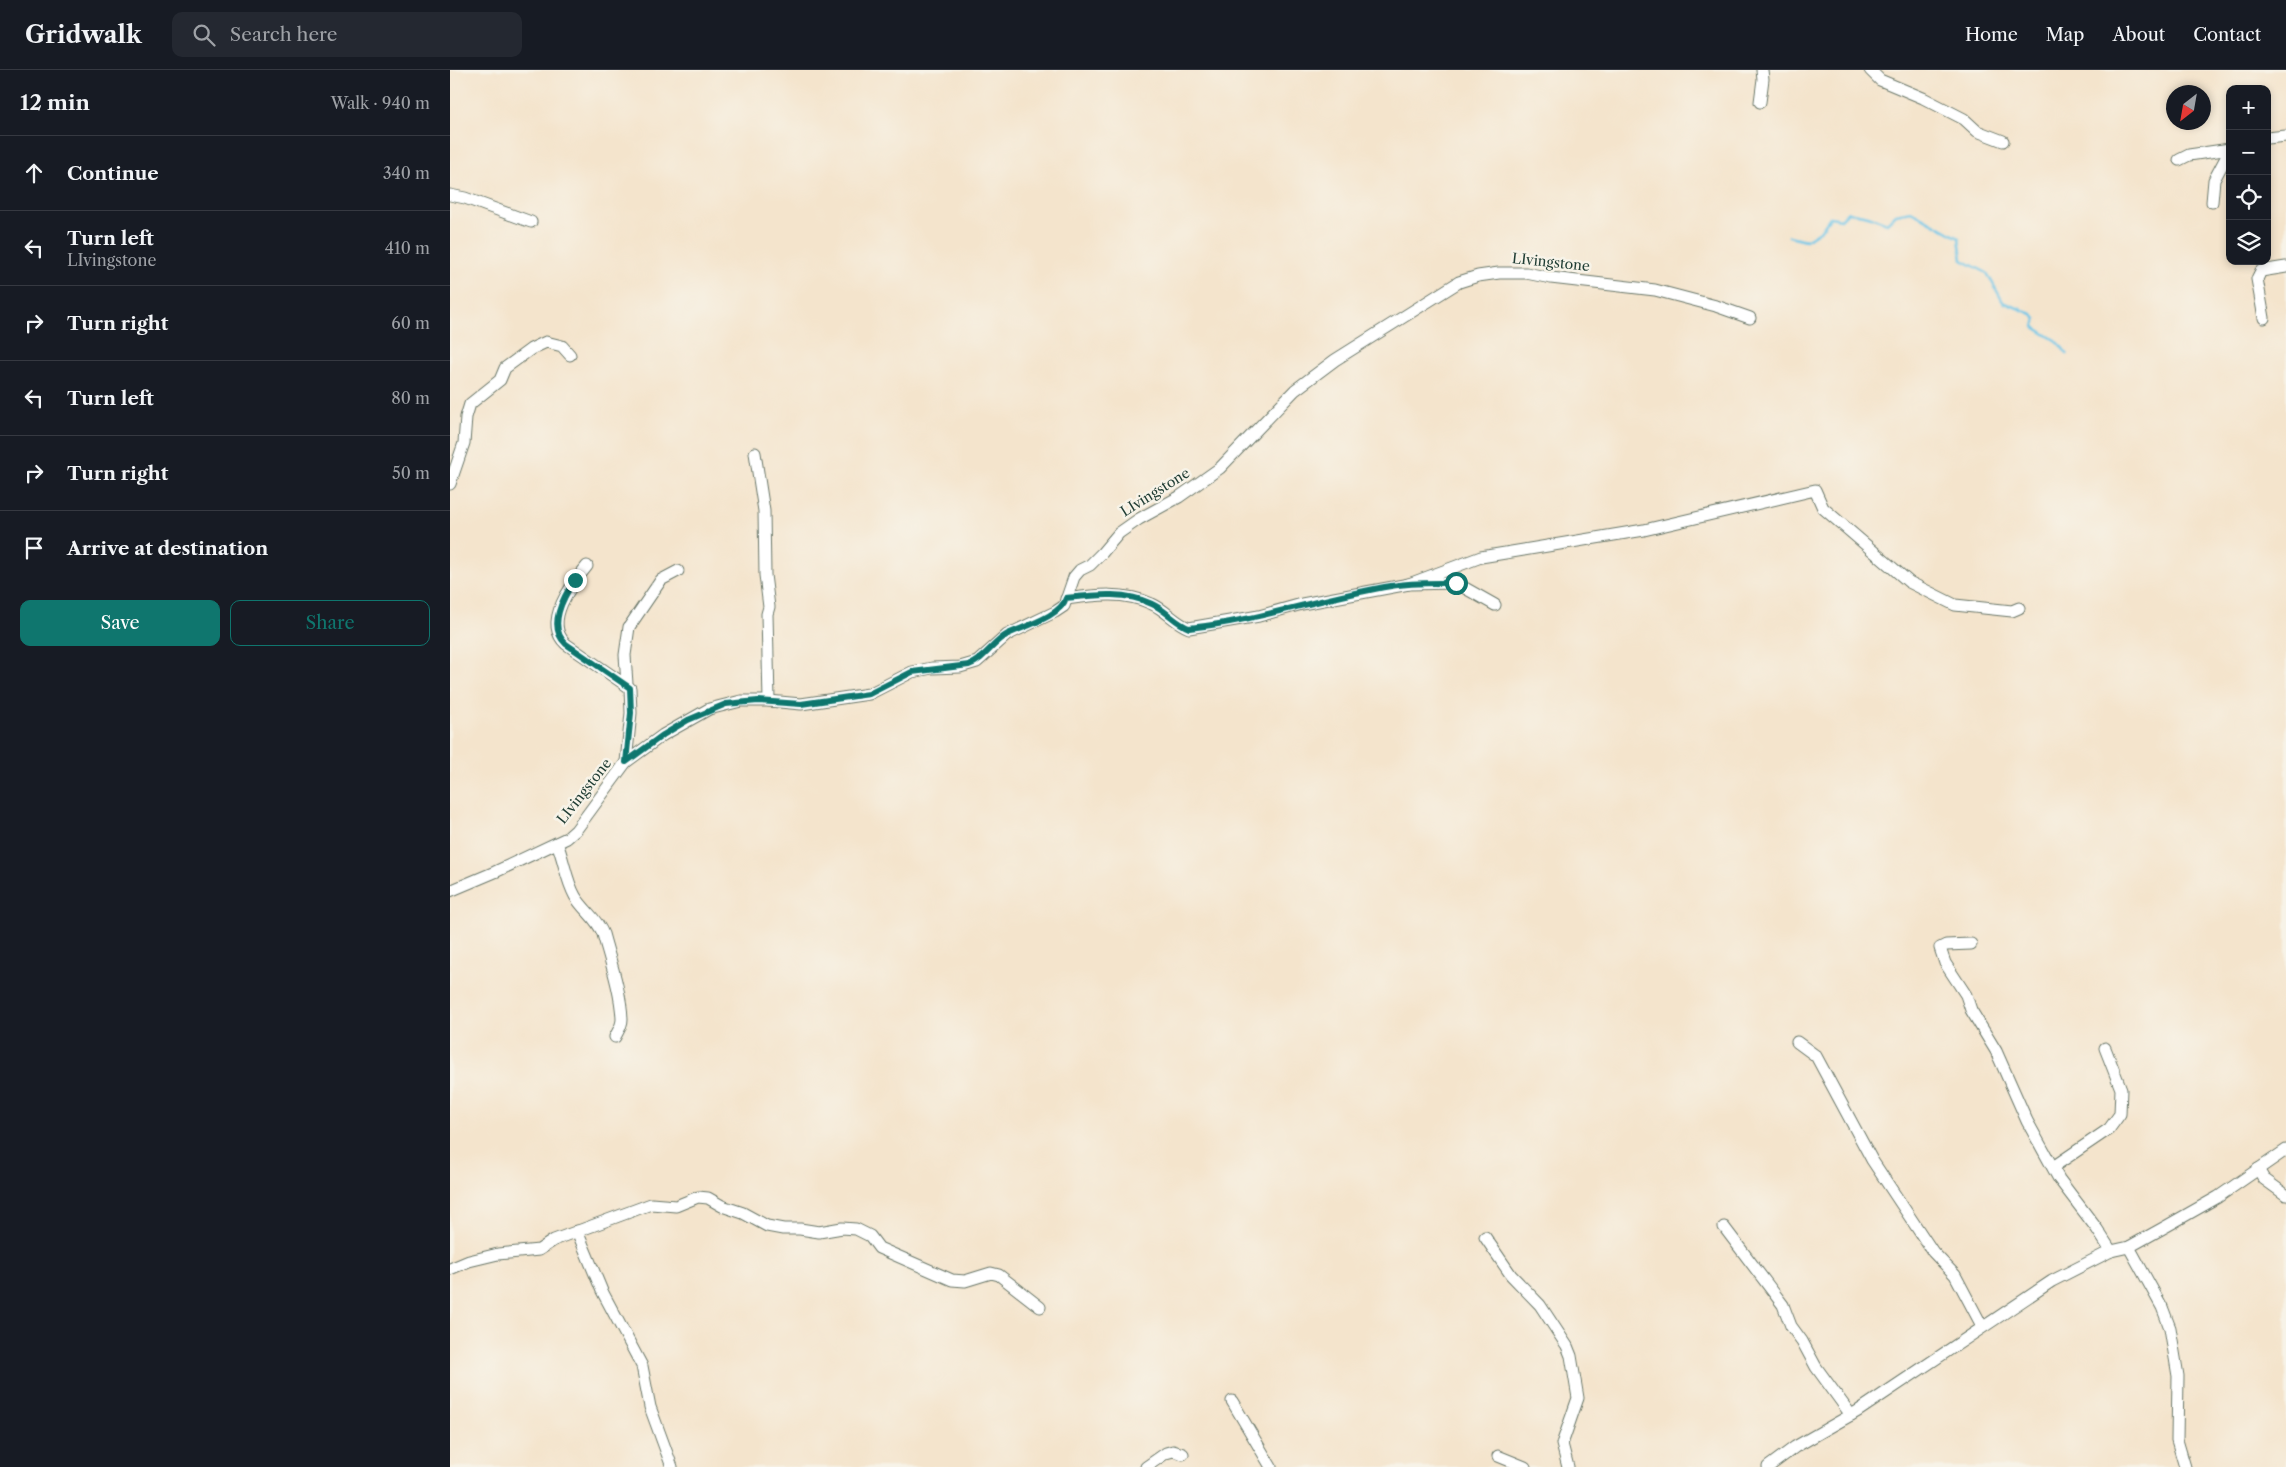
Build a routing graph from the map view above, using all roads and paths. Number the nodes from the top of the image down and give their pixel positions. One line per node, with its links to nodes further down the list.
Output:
1 (1762, 70): 3 (street)
2 (1870, 70): 6 (street)
3 (1760, 102)
4 (2286, 136): 5 (street)
5 (2271, 138)
6 (2003, 141)
7 (2226, 151): 9 (street)
8 (2226, 158): 11 (street)
9 (2179, 160)
10 (450, 195): 12 (street)
11 (2212, 202)
12 (531, 222)
13 (2286, 267): 15 (street)
14 (1750, 318): 22 (street, LIvingstone)
15 (2264, 318)
16 (570, 355): 18 (street)
17 (755, 453): 26 (street)
18 (450, 484)
19 (587, 566): 25 (street)
20 (678, 571): 25 (street)
21 (1409, 584): 22 (street); 23 (street); 24 (street)
22 (1066, 598): 26 (street, LIvingstone)
23 (1495, 605)
24 (2019, 608)
25 (627, 684): 27 (street)
26 (769, 701): 27 (street, LIvingstone)
27 (626, 762): 28 (street, LIvingstone)
28 (557, 843): 29 (street, LIvingstone); 31 (street)
29 (450, 891)
30 (1971, 944): 35 (street)
31 (615, 1037)
32 (1797, 1042): 45 (street)
33 (2105, 1048): 35 (street)
34 (2286, 1150): 36 (street)
35 (2053, 1167): 42 (street)
36 (2258, 1168): 37 (street); 41 (street)
37 (2286, 1195)
38 (1724, 1227): 47 (street)
39 (577, 1231): 43 (street); 44 (street); 50 (street)
40 (1485, 1237): 54 (street)
41 (2129, 1247): 42 (street); 56 (street)
42 (2111, 1251): 45 (street)
43 (450, 1269)
44 (1040, 1307)
45 (1982, 1326): 47 (street)
46 (1232, 1402): 52 (street)
47 (1851, 1415): 55 (street)
48 (1183, 1454): 51 (street)
49 (1498, 1456): 53 (street)
50 (672, 1467)
51 (1146, 1467)
52 (1270, 1467)
53 (1525, 1467)
54 (1568, 1467)
55 (1768, 1467)
56 (2185, 1467)

